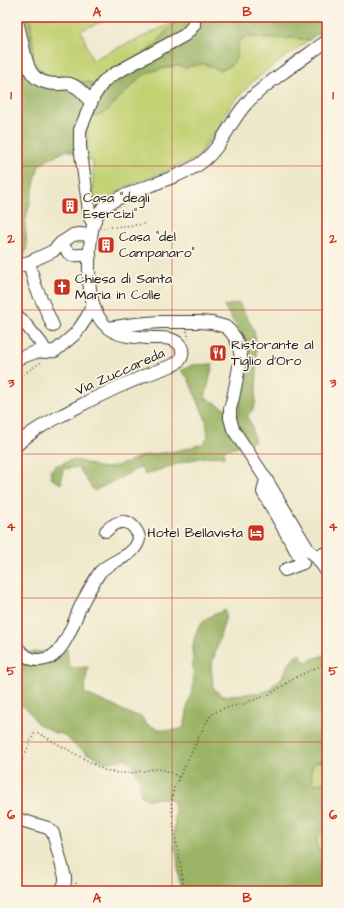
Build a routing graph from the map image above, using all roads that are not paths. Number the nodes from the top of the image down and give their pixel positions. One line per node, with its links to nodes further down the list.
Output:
1 (194, 17): 4 (street)
2 (17, 22): 4 (street)
3 (327, 41): 5 (street)
4 (91, 103): 5 (street)
5 (92, 229): 6 (street); 7 (street)
6 (62, 243): 7 (street); 10 (street)
7 (90, 255): 8 (street)
8 (93, 304): 11 (street); 12 (street)
9 (17, 317): 12 (street)
10 (53, 326)
11 (110, 329): 14 (street, Via Zuccareda); 15 (street)
12 (44, 352): 13 (street)
13 (17, 359)
14 (17, 444)
15 (266, 479): 18 (street); 19 (street)
16 (106, 531): 21 (street)
17 (327, 552): 18 (street)
18 (315, 555): 20 (street)
19 (286, 570)
20 (327, 572)
21 (17, 647)
22 (17, 819): 23 (street)
23 (63, 887)

